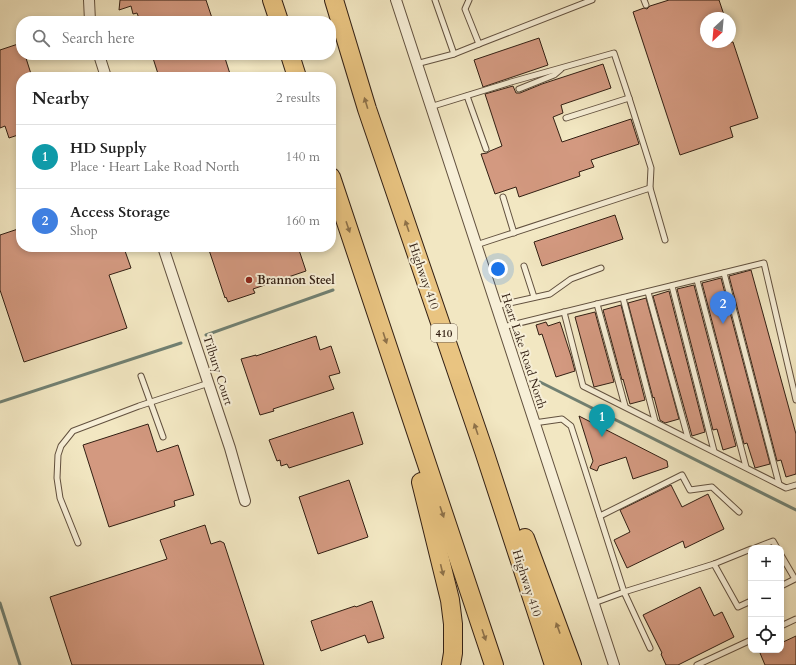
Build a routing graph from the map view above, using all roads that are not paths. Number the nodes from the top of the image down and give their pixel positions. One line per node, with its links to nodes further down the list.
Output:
1 (89, 0): 8 (street)
2 (272, 0): 9 (highway)
3 (334, 0): 53 (highway, Highway 410 / 410, one-way to 3)
4 (396, 0): 14 (street, Heart Lake Road North)
5 (435, 0): 11 (lane)
6 (469, 0): 10 (lane)
7 (592, 0): 10 (lane)
8 (90, 16)
9 (277, 16)
10 (479, 44): 11 (lane)
11 (454, 54): 14 (lane)
12 (101, 60): 16 (street)
13 (292, 60): 17 (highway)
14 (416, 64): 21 (street, Heart Lake Road North)
15 (561, 68): 18 (lane); 19 (lane); 20 (lane)
16 (104, 72)
17 (295, 72)
18 (519, 89)
19 (467, 96): 21 (lane); 23 (lane)
20 (629, 98): 22 (lane); 24 (lane)
21 (430, 107): 29 (street, Heart Lake Road North)
22 (566, 118)
23 (486, 149)
24 (650, 188): 27 (lane); 28 (lane)
25 (336, 192): 49 (highway, one-way to 49)
26 (503, 197): 27 (lane)
27 (514, 233): 29 (lane)
28 (665, 240)
29 (476, 245): 40 (street, Heart Lake Road North)
30 (166, 252): 44 (street, Tilbury Court)
31 (524, 266): 37 (lane)
32 (601, 268): 37 (lane)
33 (724, 273): 34 (lane); 45 (lane); 56 (lane)
34 (697, 280): 35 (lane); 55 (lane)
35 (672, 286): 36 (lane); 54 (lane)
36 (648, 292): 38 (lane); 52 (lane)
37 (534, 297): 40 (lane)
38 (623, 298): 39 (lane); 48 (lane)
39 (597, 304): 41 (lane); 47 (lane)
40 (496, 306): 42 (street, Heart Lake Road North)
41 (564, 312): 42 (lane); 47 (lane)
42 (503, 327): 50 (street, Heart Lake Road North)
43 (140, 376): 46 (lane)
44 (209, 383): 46 (lane); 58 (street, Tilbury Court)
45 (796, 400)
46 (150, 402): 51 (lane); 61 (lane)
47 (625, 406): 48 (lane)
48 (655, 421): 52 (lane)
49 (412, 422): 75 (highway, one-way to 75); 76 (highway, one-way to 76)
50 (534, 424): 60 (lane); 70 (street, Heart Lake Road North)
51 (163, 437)
52 (688, 438): 54 (lane)
53 (484, 451): 77 (highway, Highway 410 / 410); 78 (highway, one-way to 53)
54 (714, 451): 55 (lane)
55 (746, 467): 56 (lane)
56 (780, 484): 57 (lane)
57 (796, 485)
58 (245, 501)
59 (739, 512): 60 (lane)
60 (600, 516): 68 (lane)
61 (78, 544)
62 (763, 545): 63 (lane)
63 (775, 545)
64 (748, 550): 66 (lane)
65 (784, 560): 67 (lane)
66 (714, 564): 68 (lane); 69 (lane)
67 (784, 584)
68 (624, 592): 70 (lane); 74 (lane)
69 (748, 602)
70 (594, 603): 79 (street, Heart Lake Road North)
71 (796, 619): 72 (lane)
72 (784, 625)
73 (748, 641): 80 (lane)
74 (650, 648)
75 (451, 665)
76 (494, 665)
77 (554, 665)
78 (572, 665)
79 (614, 665)
80 (697, 665)

